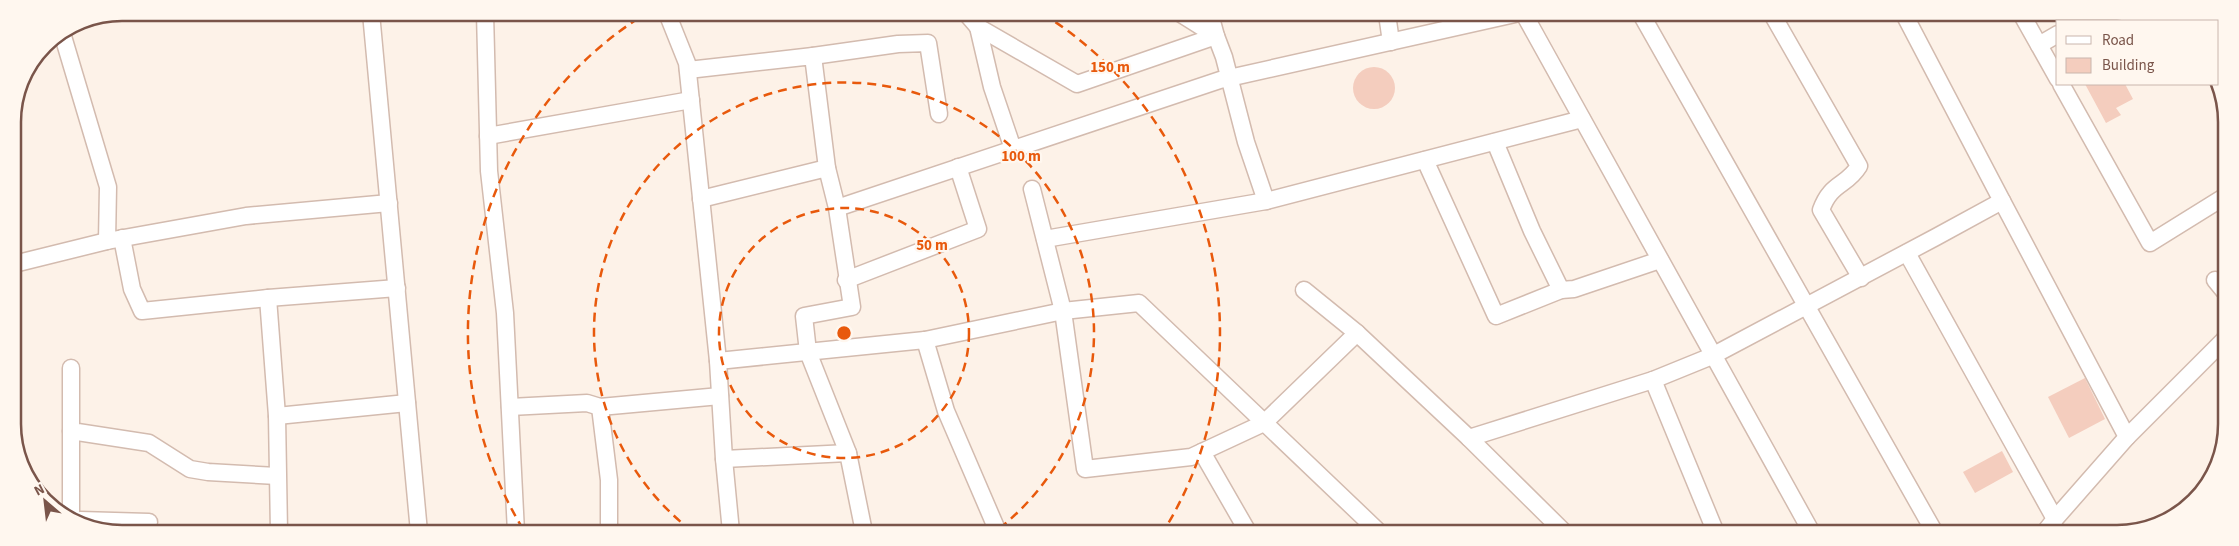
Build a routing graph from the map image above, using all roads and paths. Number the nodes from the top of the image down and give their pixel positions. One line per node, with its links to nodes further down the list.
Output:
1 (372, 21): 39 (street)
2 (485, 21): 28 (street)
3 (670, 21): 21 (street)
4 (973, 21): 14 (street)
5 (1193, 21): 16 (street)
6 (1212, 21): 16 (street)
7 (1388, 21): 18 (street)
8 (1484, 21): 18 (street)
9 (1528, 21): 27 (street)
10 (1645, 21): 52 (street)
11 (1776, 21): 46 (street)
12 (1908, 21): 37 (street)
13 (2026, 21): 19 (street)
14 (978, 27): 16 (street); 30 (street)
15 (2056, 35): 19 (street)
16 (1216, 36): 23 (street)
17 (64, 40): 42 (street)
18 (1391, 42): 23 (street)
19 (2039, 46): 22 (street)
20 (813, 56): 21 (street); 26 (street); 33 (street)
21 (688, 70): 25 (street)
22 (2056, 76)
23 (1229, 78): 30 (street); 36 (street)
24 (2062, 85): 38 (street)
25 (691, 100): 28 (street); 35 (street)
26 (938, 114)
27 (1582, 119): 29 (street); 44 (street)
28 (488, 136): 64 (street)
29 (1496, 142): 31 (street); 50 (street)
30 (1013, 149): 32 (street)
31 (1425, 160): 36 (street); 50 (street)
32 (958, 167): 40 (street); 47 (street)
33 (827, 168): 35 (street); 40 (street)
34 (1032, 189): 41 (street)
35 (701, 199): 59 (street)
36 (1266, 201): 41 (street)
37 (2002, 201): 43 (street); 69 (street)
38 (2218, 201)
39 (389, 203): 42 (street); 48 (street)
40 (837, 208): 47 (street)
41 (1046, 239): 53 (street)
42 (114, 240): 45 (street); 51 (street)
43 (1907, 253): 46 (street); 76 (street)
44 (1660, 260): 50 (street); 58 (street)
45 (21, 262)
46 (1861, 278): 52 (street)
47 (846, 280): 57 (street)
48 (397, 288): 51 (street); 63 (street)
49 (1304, 290): 54 (street)
50 (1561, 290)
51 (268, 298): 66 (street)
52 (1806, 307): 58 (street); 91 (street)
53 (1063, 311): 55 (street); 67 (street); 71 (street)
54 (1357, 333): 67 (street); 70 (street)
55 (926, 340): 57 (street); 85 (street)
56 (2218, 346): 69 (street)
57 (808, 352): 59 (street); 72 (street)
58 (1712, 356): 61 (street); 90 (street)
59 (718, 361): 62 (street)
60 (71, 368): 68 (street)
61 (1653, 380): 70 (street); 89 (street)
62 (720, 396): 65 (street); 73 (street)
63 (408, 403): 66 (street); 80 (street)
64 (510, 407): 65 (street); 81 (street)
65 (600, 407): 82 (street)
66 (277, 416): 74 (street)
67 (1264, 423): 71 (street); 87 (street)
68 (71, 431): 74 (street); 75 (street)
69 (2128, 437): 76 (street)
70 (1469, 438): 88 (street)
71 (1202, 452): 86 (street)
72 (848, 453): 73 (street); 84 (street)
73 (724, 459): 83 (street)
74 (277, 476): 79 (street)
75 (71, 510)
76 (2055, 519): 92 (street)
77 (94, 520): 78 (street)
78 (149, 522)
79 (279, 525)
80 (418, 525)
81 (516, 525)
82 (609, 525)
83 (730, 525)
84 (863, 525)
85 (995, 525)
86 (1244, 525)
87 (1372, 525)
88 (1557, 525)
89 (1713, 525)
90 (1806, 525)
91 (1930, 525)
92 (2050, 525)

